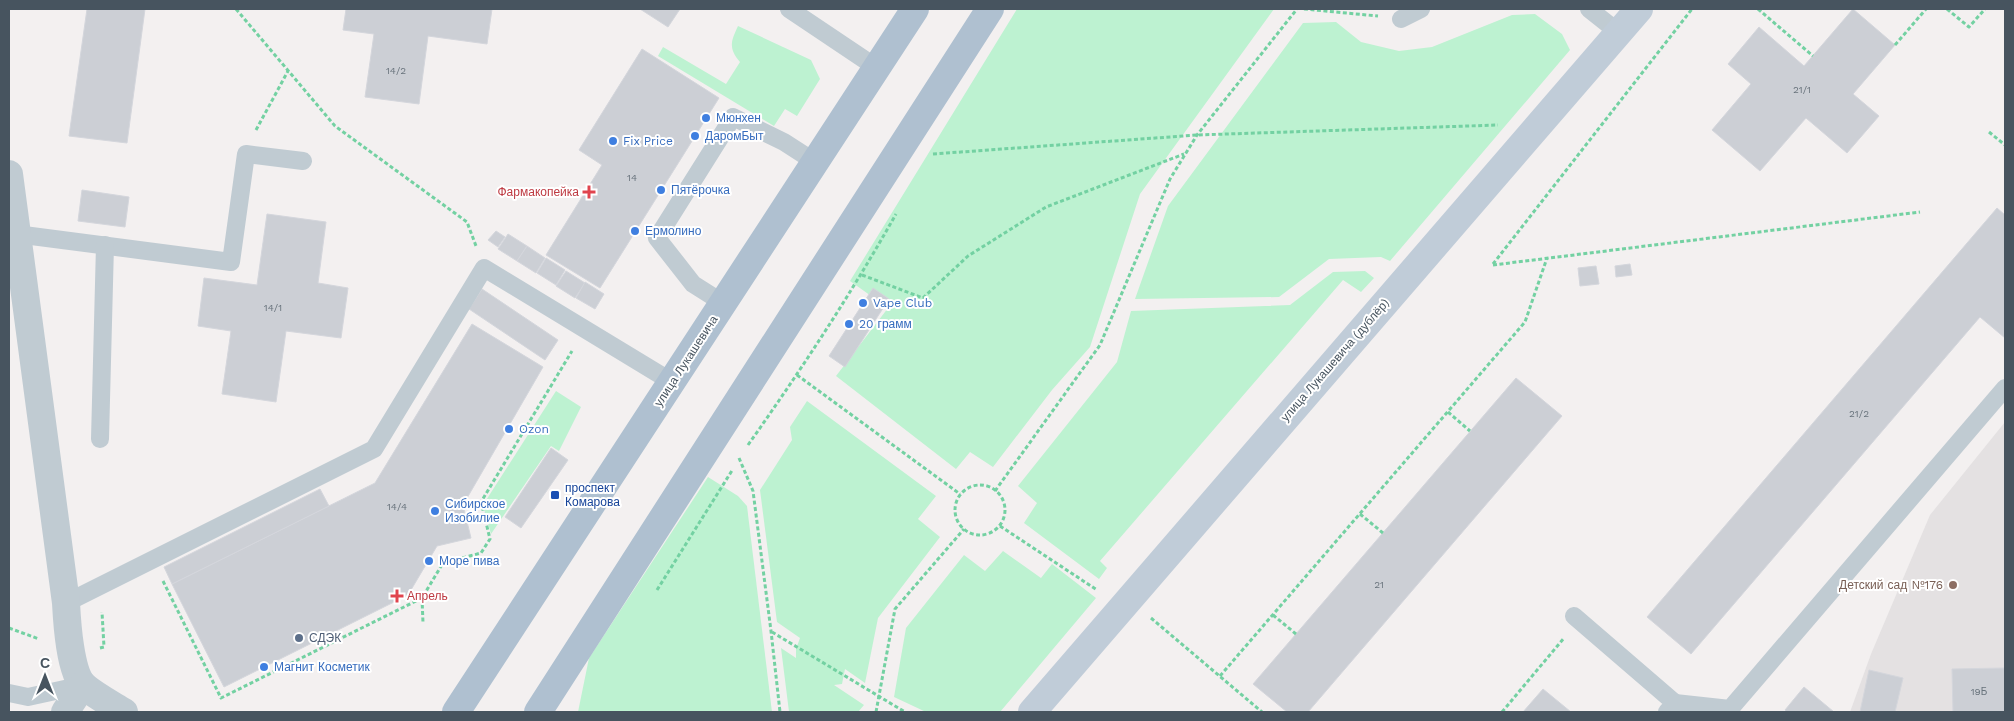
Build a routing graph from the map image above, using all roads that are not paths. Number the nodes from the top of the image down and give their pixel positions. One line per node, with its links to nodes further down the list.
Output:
1 (789, 9): 9 (lane)
2 (915, 9): 9 (main road, улица Лукашевича)
3 (990, 9): 27 (main road)
4 (1421, 9): 7 (lane)
5 (1589, 9): 8 (lane)
6 (1639, 9): 8 (main road, улица Лукашевича (дублёр))
7 (1401, 19)
8 (1618, 32): 28 (main road, улица Лукашевича (дублёр))
9 (877, 68): 11 (main road, улица Лукашевича)
10 (303, 162): 14 (lane)
11 (815, 162): 15 (main road, улица Лукашевича); 15 (lane)
12 (9, 174): 13 (street)
13 (16, 234): 14 (lane); 19 (street)
14 (105, 245): 18 (lane)
15 (723, 303): 16 (main road, улица Лукашевича)
16 (672, 382): 19 (lane); 26 (main road, улица Лукашевича)
17 (2005, 388): 23 (lane)
18 (100, 439)
19 (66, 603): 21 (street)
20 (1576, 619): 23 (lane)
21 (83, 685): 22 (lane); 24 (street); 25 (street)
22 (9, 693)
23 (1671, 707)
24 (66, 712)
25 (124, 712)
26 (456, 712)
27 (538, 712)
28 (1032, 712)

